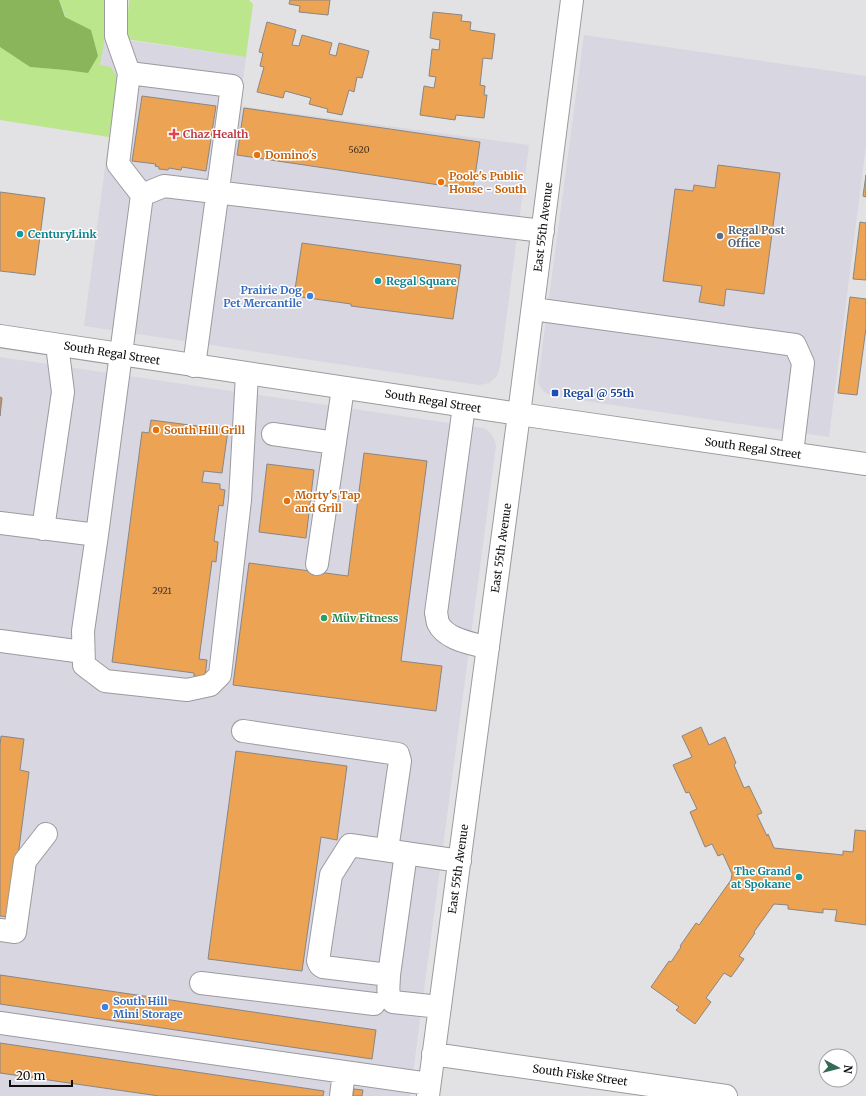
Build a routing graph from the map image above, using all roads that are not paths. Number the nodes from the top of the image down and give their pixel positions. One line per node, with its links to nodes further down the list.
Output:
1 (116, 0): 3 (street)
2 (572, 0): 6 (street, East 55th Avenue)
3 (129, 73): 4 (street); 5 (street)
4 (219, 192): 5 (street); 6 (street); 11 (street)
5 (142, 195): 10 (street)
6 (543, 231): 7 (street, East 55th Avenue)
7 (533, 309): 15 (street, East 55th Avenue); 18 (street)
8 (0, 336): 9 (street, South Regal Street)
9 (57, 345): 10 (street, South Regal Street); 21 (street)
10 (120, 355): 11 (street, South Regal Street); 22 (street)
11 (194, 366): 12 (street, South Regal Street)
12 (247, 374): 13 (street, South Regal Street); 26 (street)
13 (343, 388): 14 (street, South Regal Street); 17 (street)
14 (464, 406): 15 (street, South Regal Street); 25 (street)
15 (519, 414): 18 (street, South Regal Street); 25 (street, East 55th Avenue)
16 (273, 434): 17 (street)
17 (334, 443): 23 (street)
18 (792, 453): 19 (street, South Regal Street)
19 (866, 464)
20 (0, 524): 21 (street)
21 (43, 528): 22 (street)
22 (97, 535): 26 (street)
23 (317, 564)
24 (0, 641): 26 (street)
25 (488, 648): 30 (street, East 55th Avenue)
26 (84, 652)
27 (243, 731): 29 (street)
28 (46, 834): 31 (street)
29 (396, 852): 30 (street); 32 (street); 33 (street)
30 (460, 861): 37 (street, East 55th Avenue)
31 (0, 930)
32 (342, 969): 33 (street); 35 (street)
33 (390, 975): 37 (street)
34 (200, 983): 35 (street)
35 (339, 1000): 36 (street)
36 (374, 1004)
37 (440, 1007): 39 (street, East 55th Avenue)
38 (0, 1023): 40 (street)
39 (434, 1054): 41 (street, East 55th Avenue); 43 (street, South Fiske Street)
40 (344, 1072): 41 (street); 42 (street)
41 (429, 1090)
42 (341, 1096)
43 (726, 1096)

